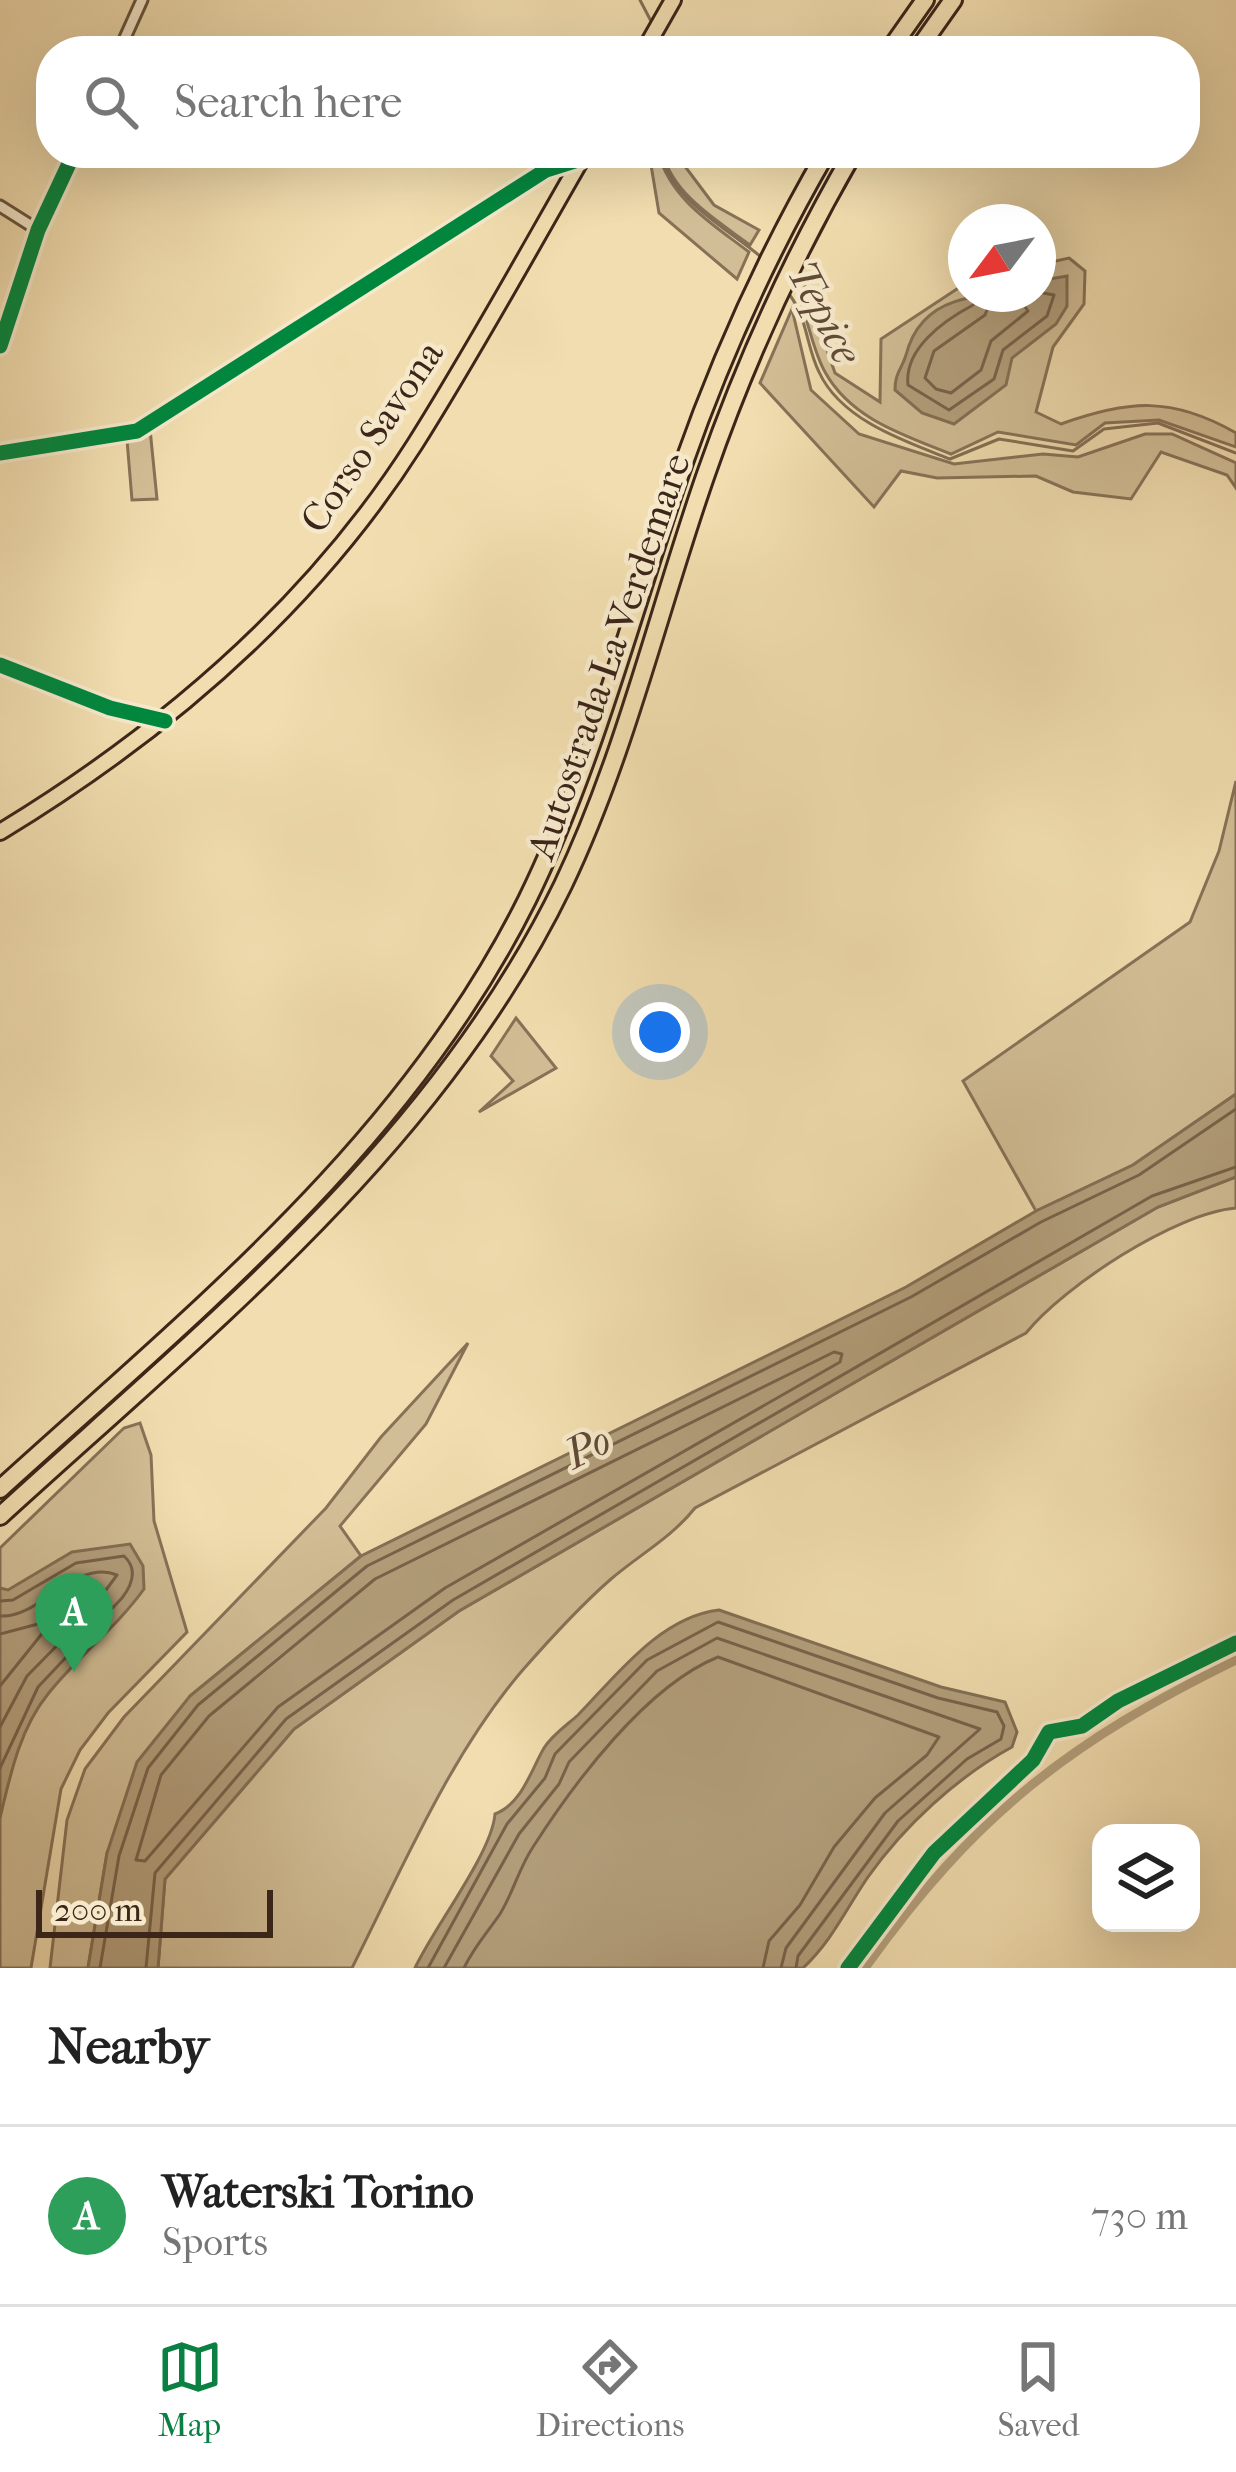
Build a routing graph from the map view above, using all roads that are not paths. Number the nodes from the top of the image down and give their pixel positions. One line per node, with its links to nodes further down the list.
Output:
1 (142, 0): 5 (street)
2 (925, 0): 7 (highway)
3 (953, 0): 8 (highway)
4 (672, 1): 6 (main road)
5 (126, 36)
6 (652, 36)
7 (900, 36)
8 (928, 36)
9 (67, 168): 15 (street)
10 (552, 168): 17 (street)
11 (576, 168): 19 (main road, Corso Savona)
12 (818, 168): 21 (highway, Autostrada La Verdemare)
13 (845, 168): 21 (highway, Autostrada La Verdemare)
14 (0, 206): 15 (street)
15 (38, 230): 16 (street)
16 (0, 346)
17 (0, 453)
18 (0, 665): 19 (street)
19 (165, 721): 20 (main road, Corso Savona)
20 (0, 832)
21 (222, 1299): 22 (highway); 23 (highway)
22 (0, 1489)
23 (0, 1516)

